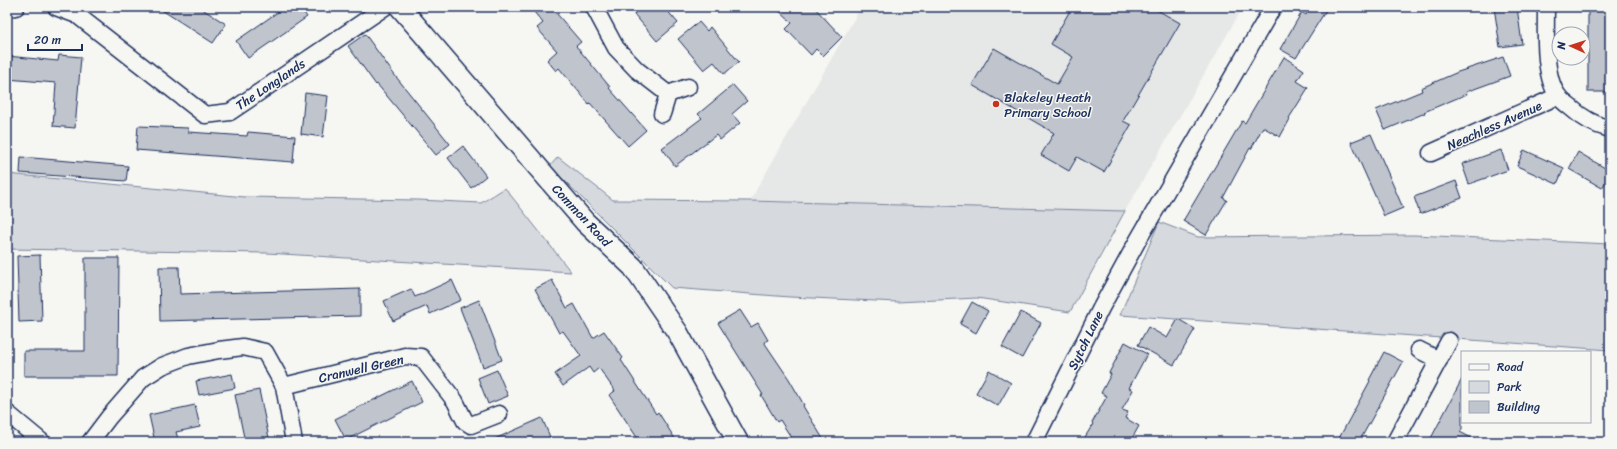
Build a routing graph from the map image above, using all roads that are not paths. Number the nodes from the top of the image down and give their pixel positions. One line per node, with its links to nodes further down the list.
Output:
1 (16, 7): 8 (street)
2 (56, 7): 3 (street, The Longlands)
3 (385, 7)
4 (400, 7): 24 (street, Common Road)
5 (594, 7): 10 (street)
6 (1273, 7): 25 (street, Sytch Lane)
7 (1546, 7): 11 (street)
8 (7, 8)
9 (688, 87): 10 (street)
10 (668, 94): 12 (street)
11 (1558, 96): 13 (street); 14 (street, Neachless Avenue)
12 (662, 114)
13 (1610, 129)
14 (1431, 153)
15 (1449, 341): 17 (street)
16 (1418, 350): 17 (street)
17 (1439, 360): 26 (street)
18 (284, 386): 20 (street, Cranwell Green); 22 (street); 23 (street)
19 (7, 412): 21 (street)
20 (498, 414)
21 (42, 442)
22 (90, 442)
23 (294, 442)
24 (738, 442)
25 (1034, 442)
26 (1395, 442)

